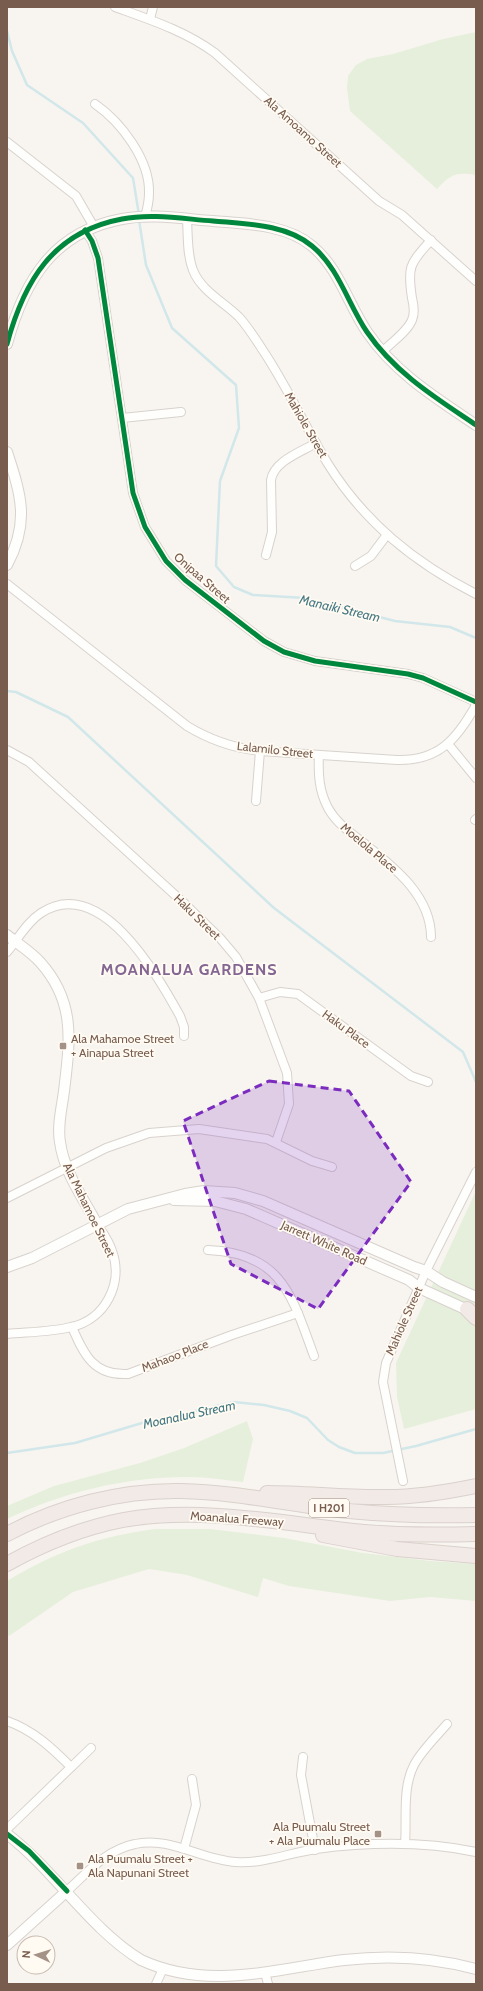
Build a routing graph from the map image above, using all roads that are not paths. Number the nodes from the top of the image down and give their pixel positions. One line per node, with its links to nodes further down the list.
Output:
1 (115, 7): 3 (street, Ala Amoamo Street)
2 (153, 7): 3 (street)
3 (150, 19): 9 (street, Ala Amoamo Street)
4 (95, 104): 6 (street)
5 (7, 142): 8 (street, Onipaa Street)
6 (141, 218): 7 (street); 8 (street)
7 (186, 219): 12 (street); 16 (street, Mahiole Street)
8 (89, 228): 11 (street); 14 (street, Onipaa Street)
9 (431, 240): 10 (street, Ala Amoamo Street); 12 (street)
10 (476, 280)
11 (7, 344)
12 (382, 352): 15 (street)
13 (181, 412): 14 (street)
14 (122, 418): 24 (street, Onipaa Street)
15 (476, 426)
16 (316, 443): 18 (street, Mahiole Street); 19 (street)
17 (7, 452): 20 (street)
18 (386, 536): 21 (street); 23 (street, Mahiole Street)
19 (266, 555)
20 (7, 565)
21 (355, 566)
22 (7, 584): 27 (street, Lalamilo Street)
23 (476, 594)
24 (476, 704): 25 (street, Lalamilo Street)
25 (448, 744): 28 (street, Lalamilo Street); 29 (street)
26 (7, 750): 34 (street, Haku Street)
27 (260, 751): 28 (street, Lalamilo Street); 30 (street)
28 (319, 755): 31 (street, Moelola Place)
29 (476, 778)
30 (256, 801)
31 (431, 937)
32 (11, 938): 33 (street); 35 (street); 39 (street, Ala Mahamoe Street)
33 (7, 952)
34 (259, 998): 36 (street, Haku Place); 37 (street, Haku Street)
35 (184, 1036)
36 (428, 1082)
37 (276, 1142): 38 (street); 39 (street)
38 (332, 1166)
39 (66, 1167): 41 (street); 43 (street, Ala Mahamoe Street)
40 (476, 1172): 46 (street, Mahiole Street)
41 (7, 1198)
42 (164, 1200): 43 (street, Jarrett White Road); 46 (street, Jarrett White Road); 47 (street, Jarrett White Road)
43 (97, 1224): 45 (street, Jarrett White Road); 51 (street, Ala Mahamoe Street)
44 (208, 1250): 49 (street)
45 (7, 1266)
46 (426, 1271): 47 (street, Mahiole Street); 48 (street, Jarrett White Road)
47 (419, 1288): 50 (street, Jarrett White Road); 54 (street, Mahiole Street)
48 (476, 1296)
49 (298, 1313): 51 (street, Mahaoo Place); 53 (street)
50 (473, 1313)
51 (72, 1327): 52 (street, Ala Mahamoe Street)
52 (7, 1334)
53 (314, 1356)
54 (404, 1481)
55 (476, 1486): 58 (highway)
56 (182, 1491): 58 (highway); 59 (highway, Moanalua Freeway / I H201); 61 (highway, Moanalua Freeway / I H201)
57 (476, 1494): 58 (highway)
58 (422, 1495)
59 (476, 1515)
60 (209, 1516): 62 (highway, Moanalua Freeway / I H201); 63 (highway); 64 (highway, Moanalua Freeway / I H201)
61 (7, 1534)
62 (476, 1534)
63 (476, 1556)
64 (7, 1564)
65 (7, 1721): 69 (street)
66 (447, 1724): 73 (street)
67 (91, 1748): 69 (street)
68 (303, 1757): 75 (street)
69 (71, 1767): 71 (street)
70 (192, 1779): 74 (street)
71 (7, 1828)
72 (7, 1834): 77 (street)
73 (405, 1844): 75 (street); 76 (street)
74 (184, 1849): 75 (street); 77 (street)
75 (315, 1850)
76 (476, 1852)
77 (67, 1891): 78 (street); 80 (street)
78 (7, 1945)
79 (476, 1969): 81 (street)
80 (162, 1971): 81 (street); 82 (street)
81 (267, 1980)
82 (156, 1984)

